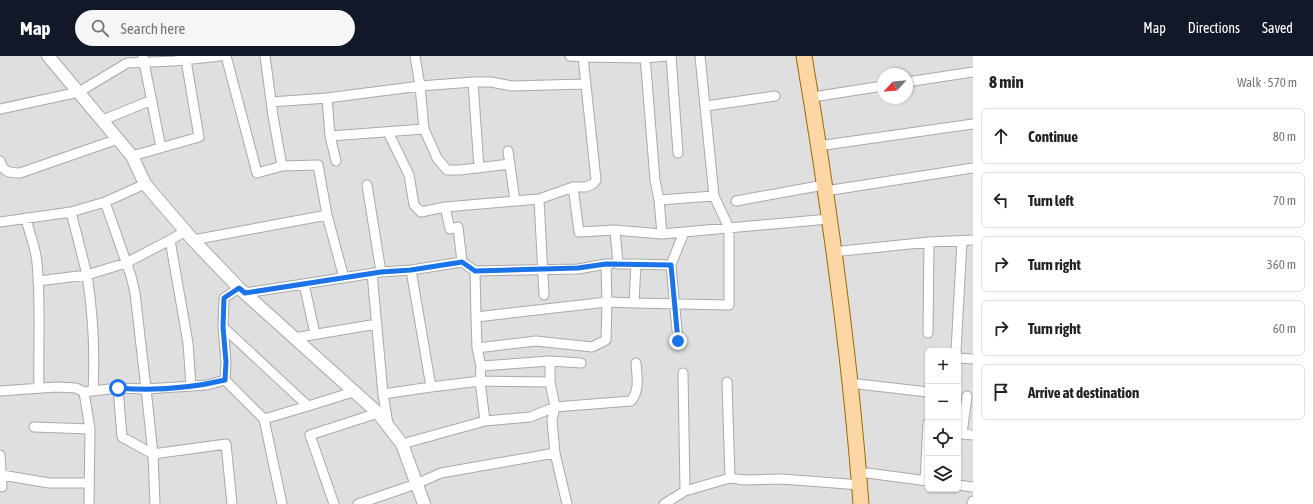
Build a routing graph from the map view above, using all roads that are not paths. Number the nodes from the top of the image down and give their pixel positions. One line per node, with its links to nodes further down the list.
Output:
1 (48, 56): 24 (street)
2 (217, 56): 17 (street)
3 (226, 56): 46 (street)
4 (265, 56): 29 (street)
5 (415, 56): 22 (street)
6 (570, 56): 12 (street)
7 (667, 56): 13 (street)
8 (671, 56): 40 (street)
9 (700, 56): 30 (street)
10 (804, 56): 41 (main road)
11 (812, 56): 26 (main road)
12 (582, 57): 13 (street); 21 (street)
13 (645, 57): 55 (street)
14 (174, 58): 16 (street); 17 (street)
15 (125, 59): 16 (street); 24 (street)
16 (144, 59): 28 (street)
17 (186, 60): 38 (street)
18 (973, 72): 19 (street)
19 (913, 81)
20 (473, 82): 21 (street); 22 (street); 47 (street)
21 (585, 84): 51 (street)
22 (420, 86): 27 (street); 34 (street)
23 (877, 87): 26 (street)
24 (79, 92): 31 (street); 32 (street)
25 (774, 96): 30 (street)
26 (818, 96): 41 (main road)
27 (327, 98): 29 (street); 36 (street)
28 (152, 100): 32 (street); 38 (street)
29 (271, 102): 46 (street)
30 (706, 106): 53 (street)
31 (0, 109)
32 (103, 120): 37 (street)
33 (973, 124): 41 (street)
34 (424, 129): 35 (street); 47 (street)
35 (388, 132): 36 (street); 59 (street)
36 (330, 136): 44 (street)
37 (118, 139): 42 (street); 43 (street)
38 (161, 148): 42 (street)
39 (508, 151): 45 (street)
40 (678, 152)
41 (824, 152): 52 (main road)
42 (132, 156): 49 (street)
43 (0, 160)
44 (336, 161)
45 (510, 164): 47 (street); 56 (street)
46 (282, 166): 61 (street)
47 (479, 168)
48 (973, 168): 52 (street)
49 (145, 184): 58 (street); 69 (street)
50 (367, 185): 84 (street)
51 (573, 187): 54 (street); 66 (street)
52 (828, 187): 57 (street); 63 (main road); 74 (main road)
53 (714, 196): 55 (street); 65 (street)
54 (539, 199): 56 (street); 81 (street)
55 (659, 200): 68 (street)
56 (515, 201): 59 (street)
57 (736, 201)
58 (105, 202): 60 (street); 76 (street)
59 (445, 207): 75 (street)
60 (71, 212): 62 (street); 85 (street)
61 (327, 215): 69 (street); 86 (street)
62 (26, 218): 64 (street); 87 (street)
63 (829, 219): 65 (street); 145 (main road)
64 (0, 222)
65 (729, 228): 67 (street); 93 (street)
66 (615, 230): 68 (street); 78 (street)
67 (684, 232): 68 (street); 80 (street)
68 (662, 234)
69 (190, 236): 70 (street); 89 (street)
70 (170, 240): 76 (street); 115 (street)
71 (973, 240): 72 (street)
72 (962, 241): 73 (street); 102 (street)
73 (929, 242): 74 (street); 97 (street)
74 (842, 251): 114 (main road)
75 (462, 262): 82 (street); 83 (street)
76 (126, 263): 85 (street); 119 (street)
77 (606, 264): 78 (street); 81 (street); 91 (street)
78 (618, 264): 79 (street)
79 (636, 264): 80 (street); 92 (street)
80 (671, 265): 93 (street)
81 (543, 269): 83 (street); 90 (street)
82 (411, 270): 84 (street); 116 (street)
83 (475, 271): 94 (street)
84 (376, 273): 86 (street); 95 (street)
85 (87, 275): 87 (street); 121 (street)
86 (344, 278): 88 (street)
87 (38, 281): 117 (street)
88 (304, 284): 89 (street); 98 (street)
89 (242, 291): 96 (street); 99 (street)
90 (544, 295)
91 (608, 302): 92 (street); 94 (street); 101 (street)
92 (634, 303): 93 (street)
93 (675, 303): 100 (street)
94 (476, 317): 101 (street)
95 (377, 324): 98 (street); 124 (street)
96 (223, 327): 110 (street); 126 (street)
97 (928, 333)
98 (315, 334): 99 (street)
99 (294, 338): 122 (street)
100 (678, 341)
101 (477, 348): 108 (street)
102 (956, 348)
103 (961, 358): 104 (street)
104 (973, 359)
105 (550, 361): 106 (street); 108 (street); 112 (street)
106 (581, 363)
107 (636, 363): 127 (street)
108 (481, 366): 111 (street)
109 (683, 373): 152 (street)
110 (225, 380): 115 (street); 130 (street)
111 (480, 381): 112 (street); 116 (street); 132 (street)
112 (550, 382): 127 (street)
113 (727, 382): 144 (street)
114 (858, 384): 123 (street); 145 (main road)
115 (191, 386): 119 (street)
116 (431, 387): 124 (street)
117 (39, 388): 120 (street); 121 (street)
118 (118, 388): 119 (street); 121 (street); 141 (street)
119 (146, 389): 141 (street)
120 (0, 391)
121 (89, 391): 136 (street)
122 (353, 392): 126 (street); 128 (street)
123 (925, 392)
124 (383, 394): 133 (street)
125 (966, 396): 135 (street)
126 (308, 406): 130 (street)
127 (555, 407): 129 (street); 131 (street)
128 (378, 413): 133 (street); 158 (street)
129 (530, 417): 131 (street); 132 (street)
130 (264, 419): 157 (street)
131 (552, 420): 140 (street)
132 (485, 421): 139 (street)
133 (388, 424): 139 (street)
134 (34, 427): 136 (street)
135 (961, 428)
136 (90, 430): 147 (street)
137 (961, 434): 138 (street)
138 (973, 435)
139 (402, 444): 148 (street)
140 (555, 453): 148 (street); 161 (street)
141 (153, 454): 155 (street); 156 (street)
142 (0, 455): 143 (street)
143 (2, 475): 147 (street); 150 (street)
144 (730, 478): 145 (street); 152 (street)
145 (863, 479): 146 (street); 163 (main road); 164 (main road)
146 (925, 480)
147 (90, 483): 154 (street)
148 (416, 484): 159 (street); 160 (street)
149 (961, 485): 151 (street)
150 (2, 487)
151 (973, 487)
152 (685, 491): 162 (street)
153 (973, 501): 165 (street)
154 (90, 504)
155 (155, 504)
156 (232, 504)
157 (282, 504)
158 (334, 504)
159 (358, 504)
160 (424, 504)
161 (567, 504)
162 (664, 504)
163 (861, 504)
164 (869, 504)
165 (972, 504)

